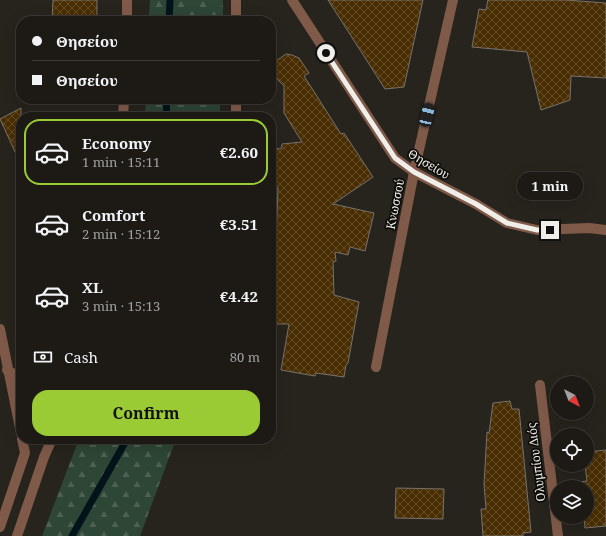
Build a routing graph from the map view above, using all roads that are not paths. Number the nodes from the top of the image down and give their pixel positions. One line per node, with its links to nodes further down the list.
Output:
1 (127, 0): 5 (street)
2 (236, 0): 6 (street)
3 (292, 0): 7 (street, Θησείου)
4 (453, 0): 7 (street, Κνωσσού)
5 (127, 16)
6 (236, 16)
7 (414, 172): 8 (street, Θησείου); 10 (street, Κνωσσού)
8 (606, 230)
9 (0, 329): 11 (street)
10 (376, 367)
11 (8, 370): 12 (street); 14 (street)
12 (16, 375)
13 (540, 385): 19 (street, Ολυμπίου Διός)
14 (16, 409)
15 (23, 444): 17 (street)
16 (50, 444): 18 (street)
17 (0, 527)
18 (17, 536)
19 (558, 536)

